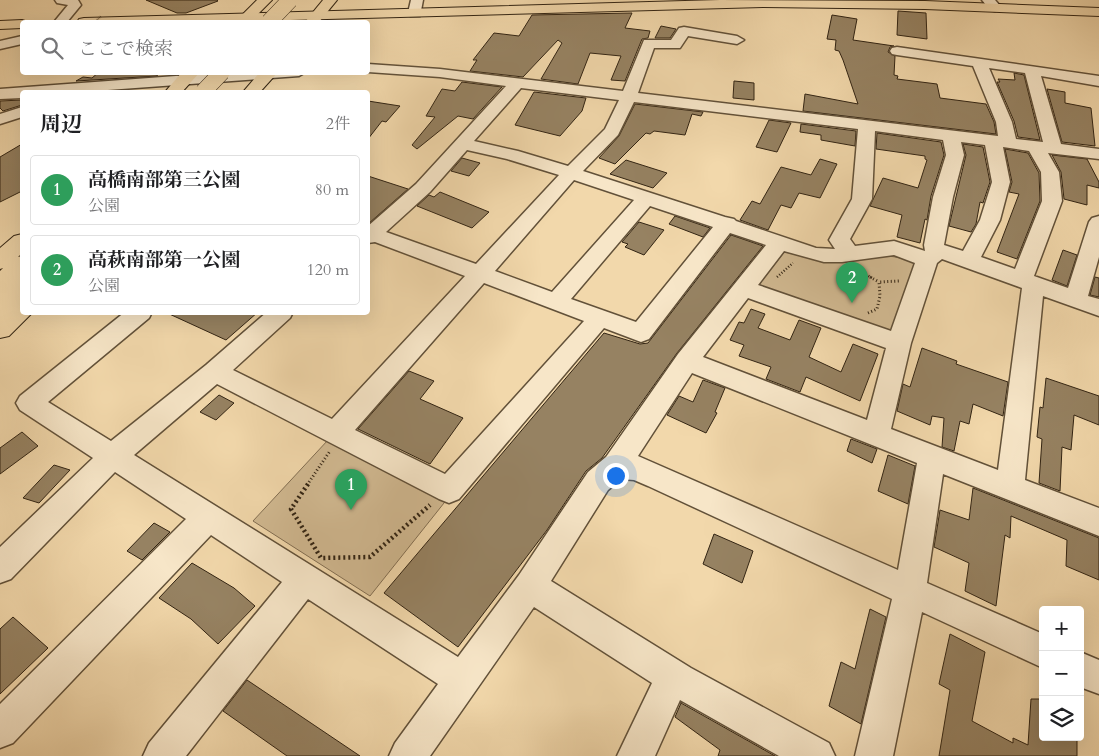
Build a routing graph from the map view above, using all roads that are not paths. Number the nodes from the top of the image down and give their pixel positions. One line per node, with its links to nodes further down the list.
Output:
1 (61, 0): 12 (street)
2 (265, 0): 13 (main road)
3 (290, 0): 14 (main road, bridge)
4 (305, 0): 15 (main road)
5 (330, 0): 11 (main road)
6 (762, 2): 7 (main road); 8 (main road)
7 (992, 3): 10 (main road)
8 (589, 4): 9 (main road)
9 (416, 7): 11 (main road)
10 (1099, 12)
11 (315, 19): 13 (main road)
12 (62, 20)
13 (244, 20)
14 (271, 20)
15 (286, 20)
16 (20, 24): 17 (main road)
17 (0, 25)
18 (20, 40): 20 (street)
19 (737, 40): 38 (street)
20 (0, 45)
21 (897, 51): 22 (street)
22 (979, 63): 24 (street); 43 (street)
23 (370, 68): 31 (street)
24 (1032, 70): 29 (street); 45 (street)
25 (219, 75): 33 (main road, bridge)
26 (236, 75): 34 (main road)
27 (258, 75): 30 (street)
28 (268, 75): 35 (main road)
29 (1099, 81)
30 (183, 82): 32 (street)
31 (518, 82): 38 (street); 44 (street)
32 (76, 90)
33 (205, 90)
34 (223, 90)
35 (253, 90)
36 (20, 93): 37 (street)
37 (0, 94)
38 (629, 96): 41 (street); 48 (street)
39 (20, 113): 40 (street)
40 (0, 119)
41 (867, 124): 42 (street); 56 (street)
42 (951, 135): 43 (street); 57 (street)
43 (1001, 141): 45 (street); 58 (street)
44 (465, 144): 48 (street); 52 (street)
45 (1044, 147): 46 (street); 62 (street)
46 (1093, 153): 47 (street)
47 (1099, 171)
48 (571, 173): 49 (street); 61 (street)
49 (645, 199): 51 (street); 67 (street)
50 (1099, 222): 66 (street)
51 (726, 223): 55 (street); 73 (street)
52 (370, 233)
53 (370, 234): 61 (street)
54 (20, 242): 59 (main road)
55 (780, 242): 56 (street); 65 (street)
56 (850, 254): 57 (street)
57 (931, 256): 58 (street); 75 (street)
58 (969, 260): 62 (street)
59 (0, 261)
60 (20, 266): 63 (main road)
61 (480, 274): 67 (street); 78 (street)
62 (1028, 282): 66 (street); 83 (street)
63 (0, 284)
64 (20, 288): 68 (main road)
65 (743, 288): 75 (street); 76 (street)
66 (1076, 299): 69 (street)
67 (556, 302): 73 (street)
68 (0, 306)
69 (1099, 308)
70 (20, 312): 74 (main road)
71 (137, 315): 80 (street)
72 (279, 315): 77 (street)
73 (600, 318): 78 (street)
74 (0, 329)
75 (899, 343): 79 (street)
76 (687, 361): 79 (street); 82 (street)
77 (215, 372): 78 (street); 80 (street)
78 (338, 435)
79 (876, 436): 81 (street)
80 (112, 457): 84 (street); 86 (street)
81 (932, 458): 83 (street); 89 (street)
82 (616, 466): 88 (street); 89 (street)
83 (1010, 488): 85 (street)
84 (208, 517): 87 (street); 95 (street)
85 (1099, 522)
86 (0, 568)
87 (304, 579): 94 (street); 96 (street)
88 (530, 586): 92 (street); 94 (street)
89 (910, 591): 90 (street); 100 (street)
90 (1041, 651)
91 (1084, 670): 93 (street)
92 (674, 677): 98 (street); 99 (street)
93 (1099, 677)
94 (462, 679): 97 (street)
95 (0, 730)
96 (162, 756)
97 (408, 756)
98 (636, 756)
99 (816, 756)
100 (874, 756)

